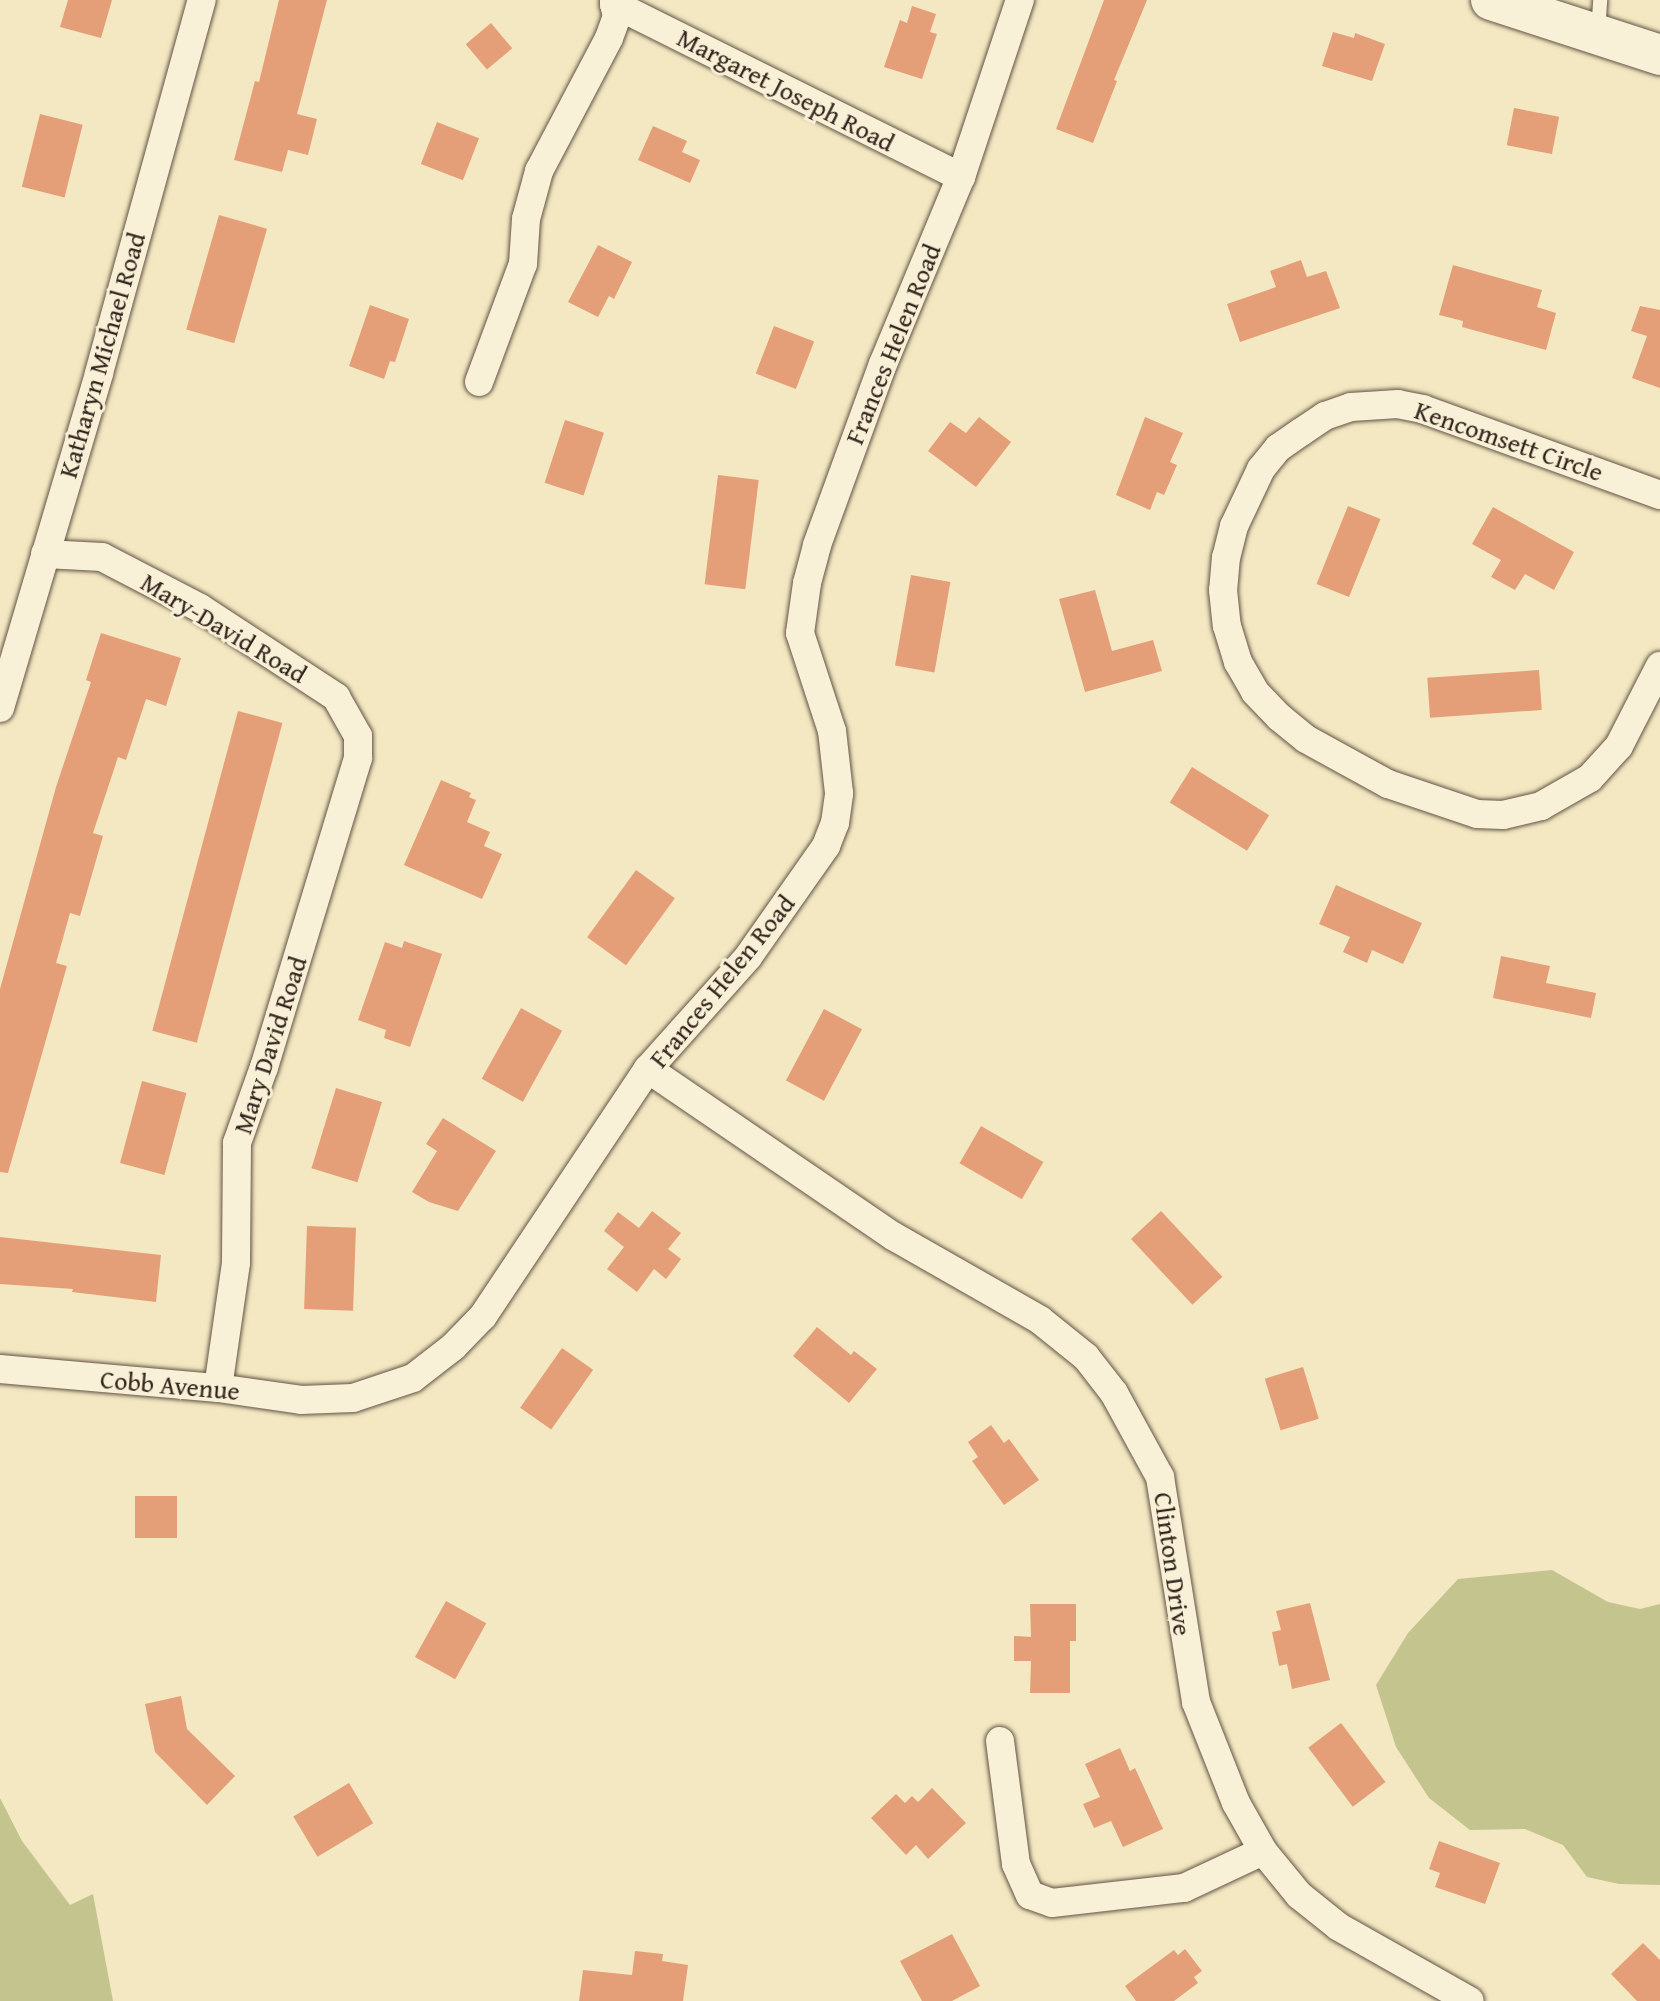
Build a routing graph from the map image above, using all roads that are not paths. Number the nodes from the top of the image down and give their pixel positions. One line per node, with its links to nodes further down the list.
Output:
1 (202, 0): 10 (street, Katharyn Michael Road)
2 (1020, 0): 7 (street, Frances Helen Road)
3 (1491, 0): 5 (main road)
4 (614, 2): 7 (street, Margaret Joseph Road); 8 (street)
5 (1599, 18): 6 (main road)
6 (1660, 55)
7 (961, 177): 14 (street, Frances Helen Road)
8 (479, 382)
9 (1660, 495): 11 (street, Kencomsett Circle)
10 (45, 554): 12 (street, Katharyn Michael Road); 13 (street, Mary-David Road)
11 (1660, 666)
12 (0, 708)
13 (358, 758): 16 (street, Mary David Road)
14 (648, 1069): 17 (street, Frances Helen Road); 19 (street, Clinton Drive)
15 (0, 1369): 16 (street, Cobb Avenue)
16 (218, 1388): 17 (street, Cobb Avenue)
17 (339, 1398)
18 (1000, 1741): 19 (street)
19 (1263, 1851): 20 (street, Clinton Drive)
20 (1470, 2001)

